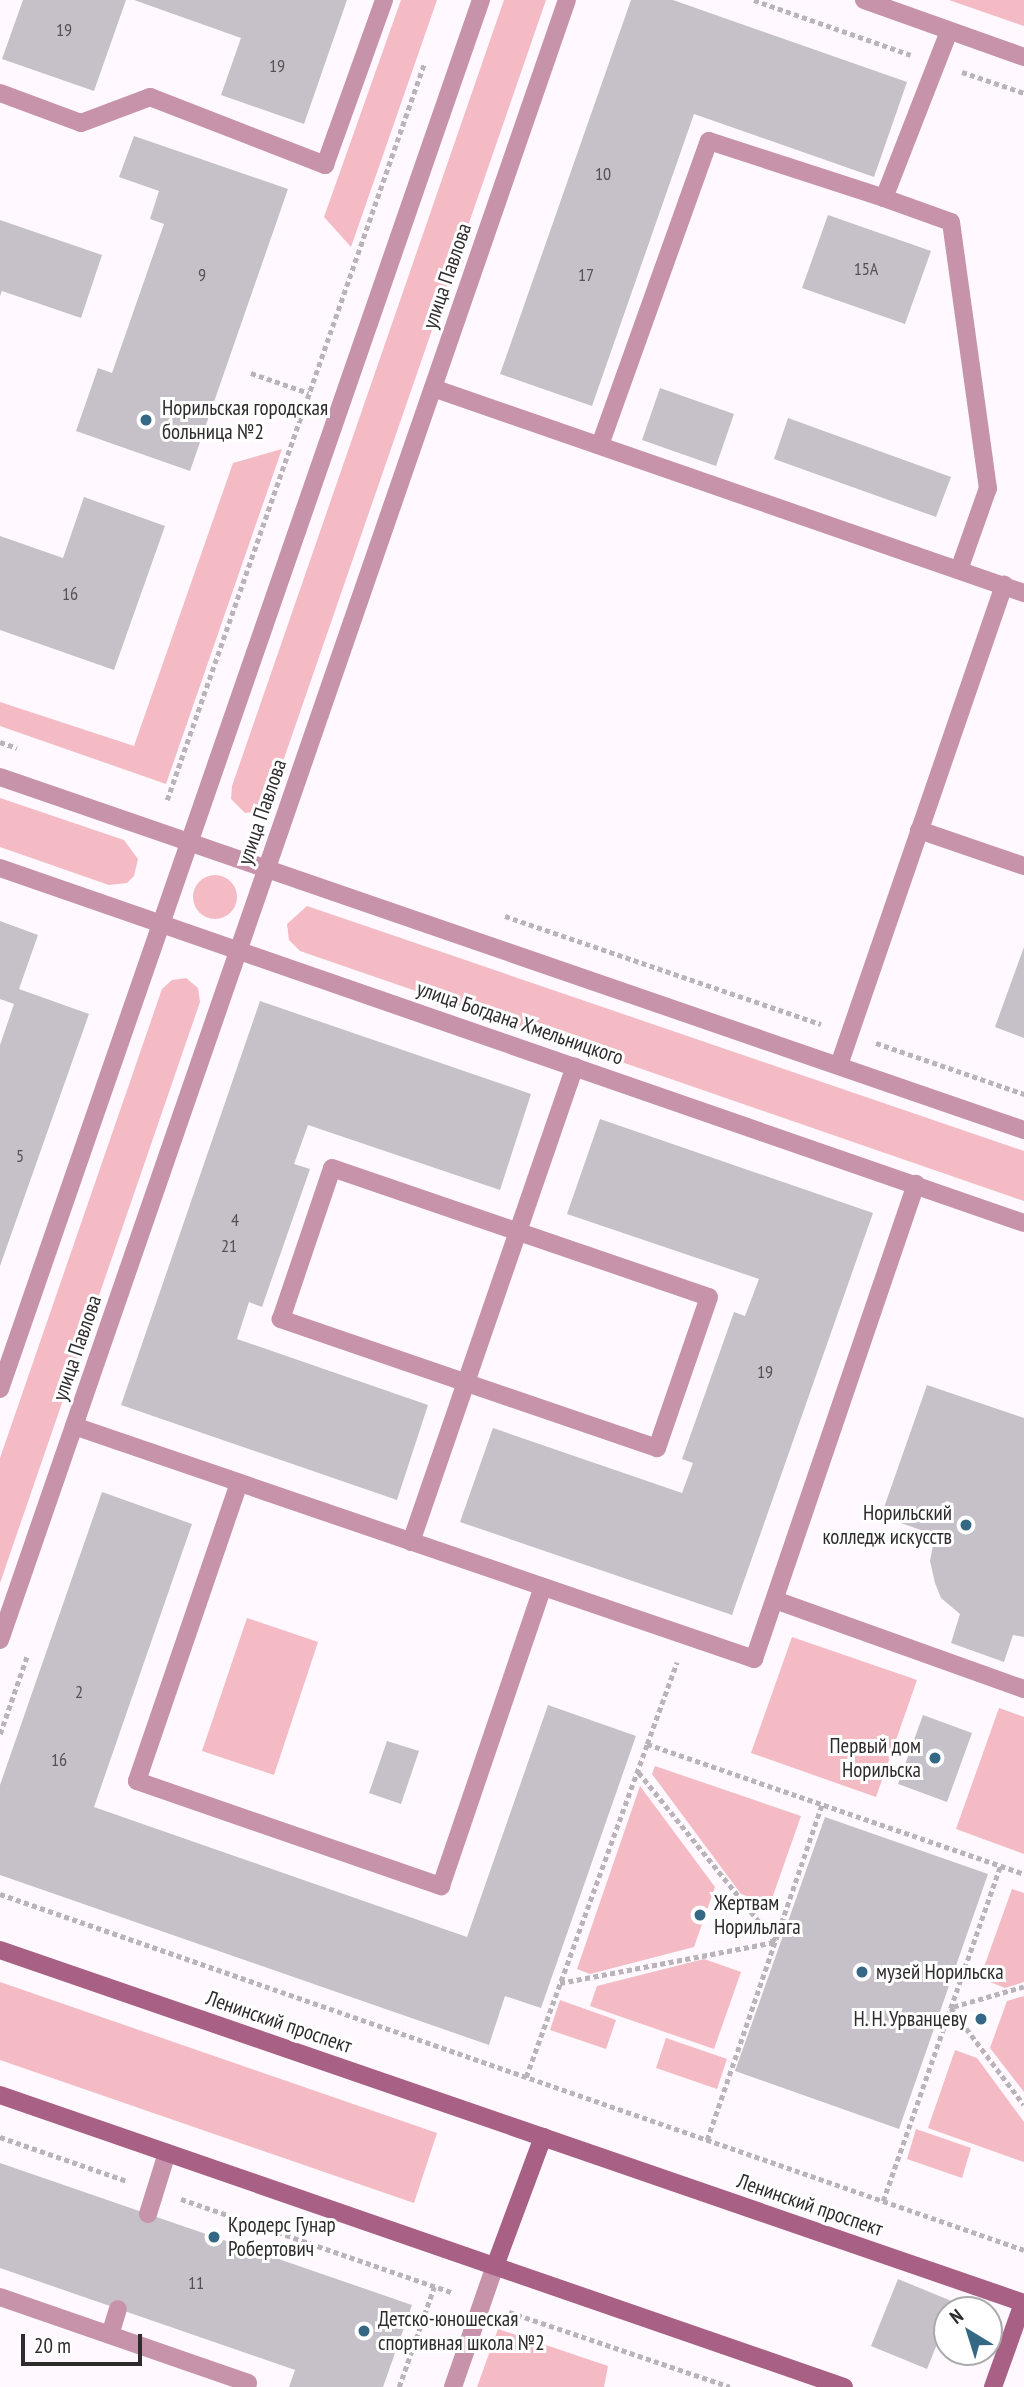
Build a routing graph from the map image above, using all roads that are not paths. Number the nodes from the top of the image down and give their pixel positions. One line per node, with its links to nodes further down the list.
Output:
1 (383, 0): 7 (street)
2 (481, 0): 16 (street)
3 (567, 0): 9 (street, улица Павлова)
4 (864, 0): 5 (street)
5 (949, 31): 6 (street); 8 (street)
6 (1024, 57)
7 (0, 93)
8 (884, 198): 10 (street); 11 (street)
9 (433, 387): 10 (street); 19 (street, улица Павлова)
10 (600, 446): 11 (street)
11 (959, 570): 12 (street)
12 (1004, 586): 13 (street); 15 (street)
13 (1024, 593)
14 (0, 776): 16 (street)
15 (919, 830): 17 (street); 22 (street)
16 (190, 842): 19 (street); 20 (street)
17 (1024, 866)
18 (0, 868): 20 (street, улица Богдана Хмельницкого)
19 (266, 868): 21 (street, улица Павлова); 22 (street)
20 (161, 924): 21 (street, улица Богдана Хмельницкого); 29 (street)
21 (238, 950): 23 (street, улица Богдана Хмельницкого); 30 (street, улица Павлова)
22 (839, 1065): 24 (street)
23 (575, 1066): 25 (street, улица Богдана Хмельницкого); 27 (street)
24 (1024, 1130)
25 (916, 1184): 26 (street, улица Богдана Хмельницкого); 34 (street)
26 (1024, 1223)
27 (518, 1232): 28 (street); 28 (street); 28 (street)
28 (466, 1383): 32 (street)
29 (0, 1389)
30 (74, 1426): 31 (street); 35 (street, улица Павлова)
31 (239, 1483): 32 (street); 33 (street)
32 (411, 1542): 33 (street)
33 (543, 1587): 34 (street)
34 (775, 1600): 36 (street)
35 (0, 1640)
36 (1024, 1689)
37 (0, 1950): 39 (main road, Ленинский проспект)
38 (0, 2095): 40 (main road)
39 (543, 2137): 42 (main road); 44 (main road, Ленинский проспект)
40 (167, 2153): 41 (street); 42 (main road)
41 (148, 2214)
42 (495, 2266): 48 (street); 49 (main road)
43 (0, 2297): 46 (street)
44 (1023, 2303): 50 (main road, Ленинский проспект)
45 (118, 2309): 46 (street)
46 (110, 2335): 47 (street)
47 (247, 2387)
48 (453, 2387)
49 (844, 2387)
50 (993, 2387)

